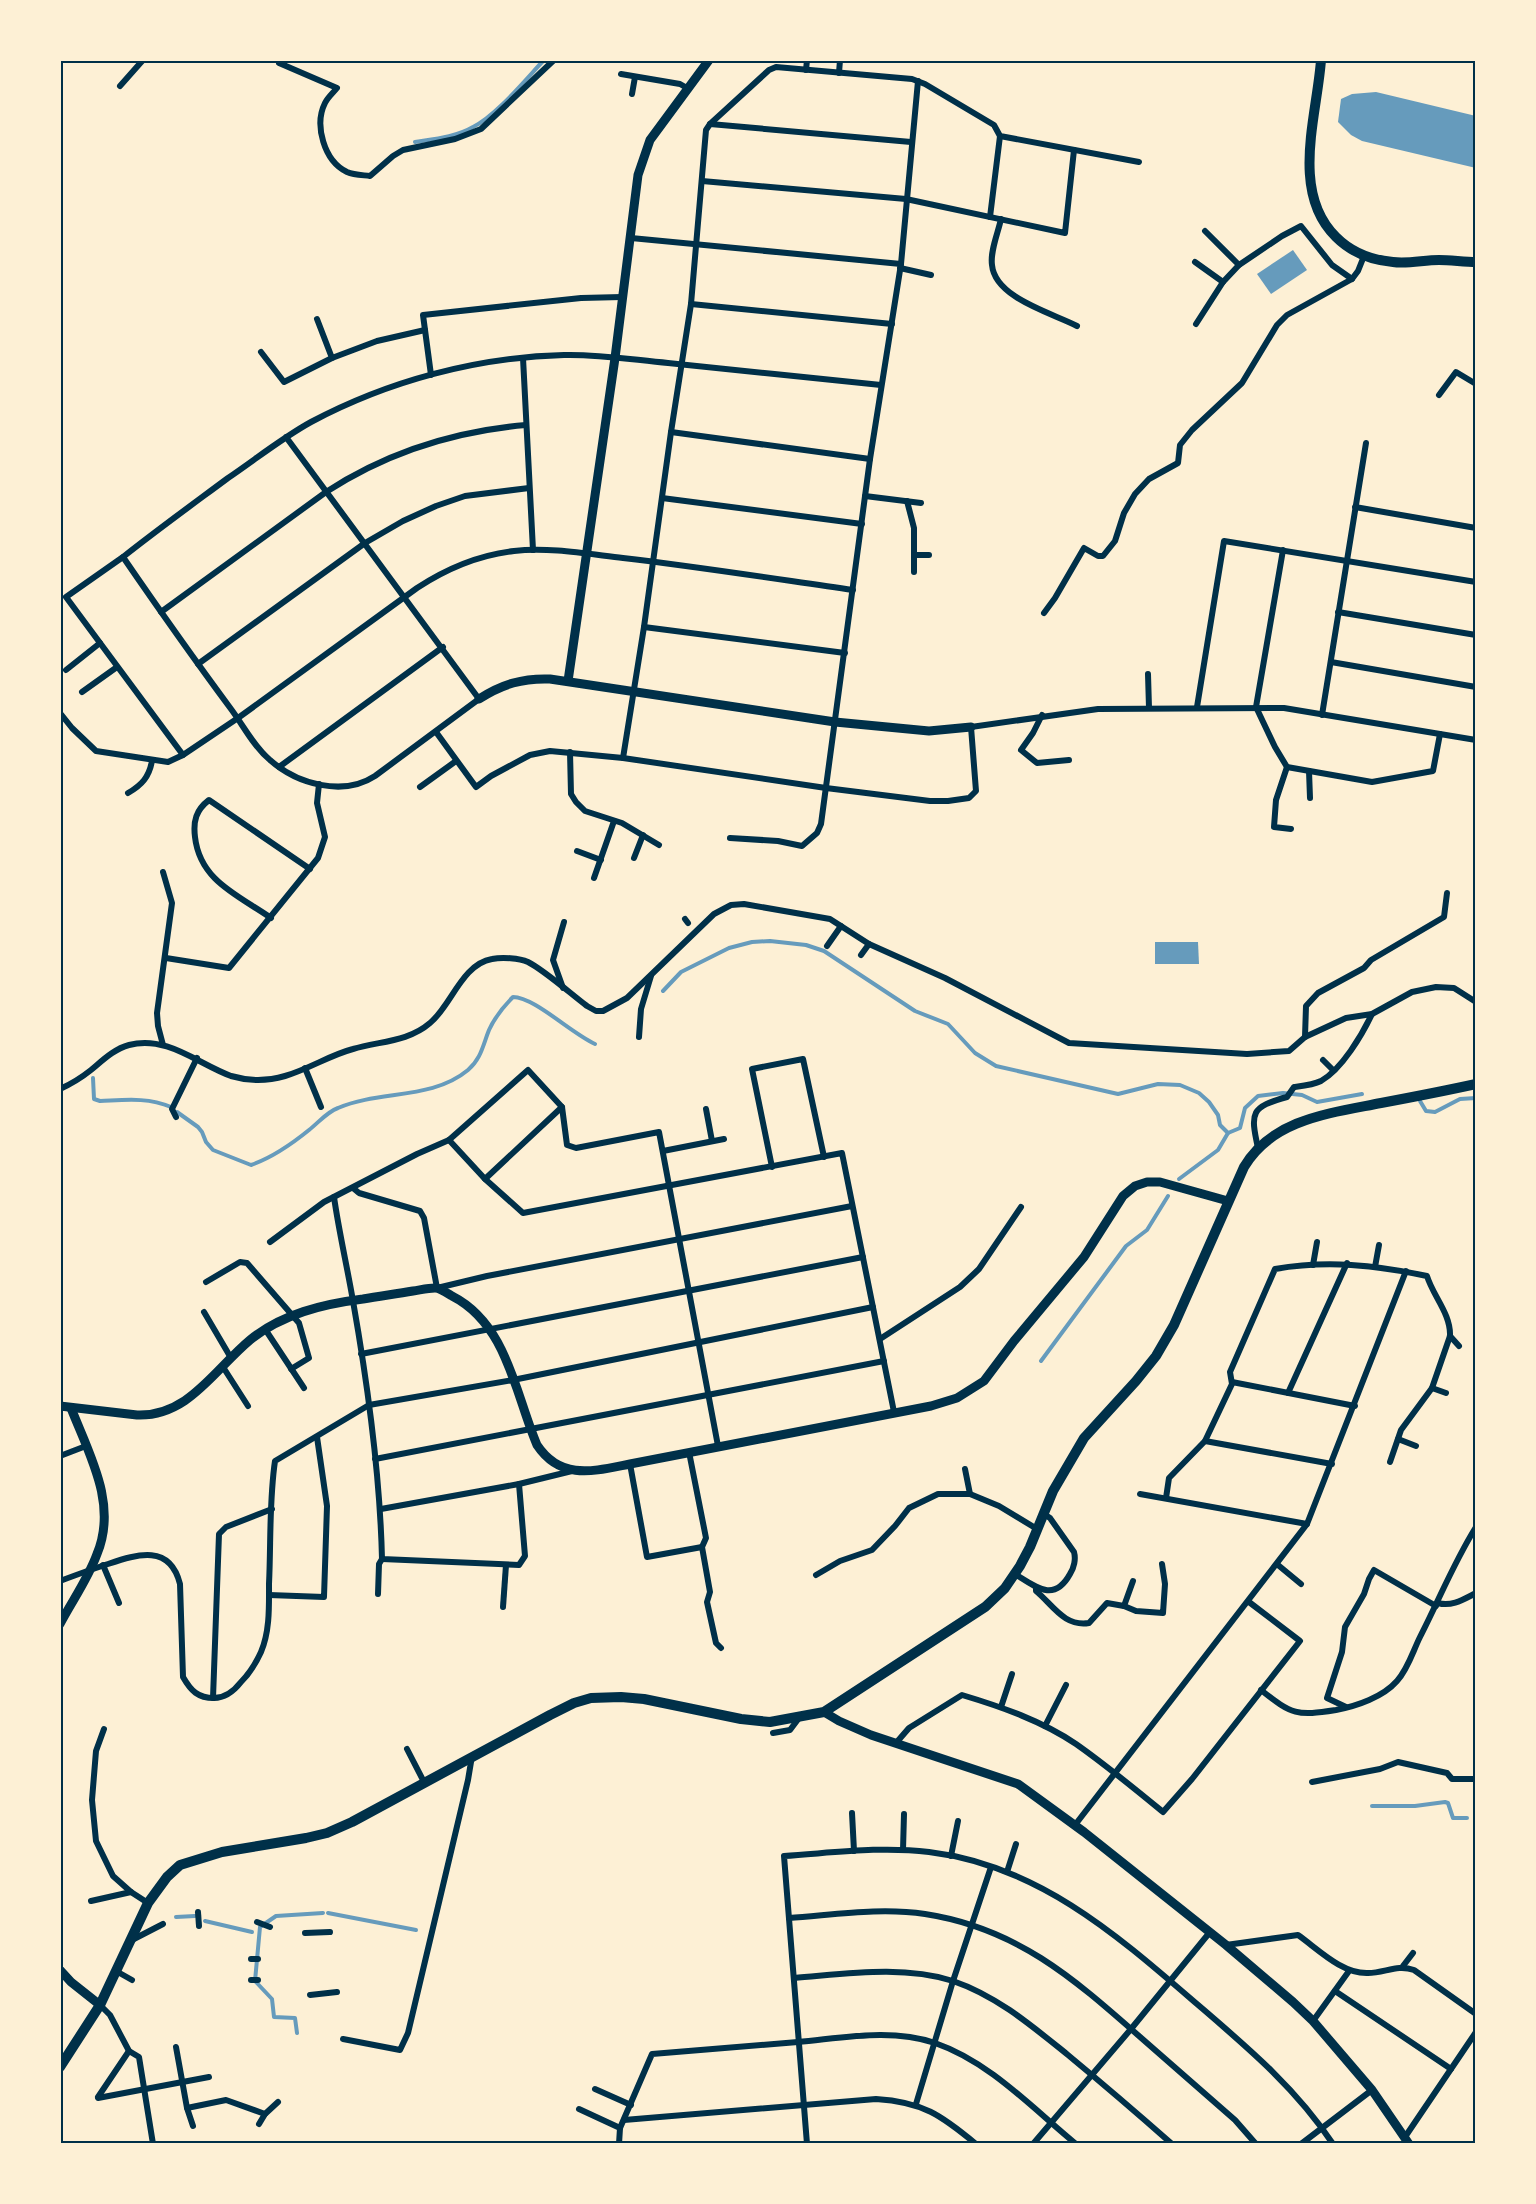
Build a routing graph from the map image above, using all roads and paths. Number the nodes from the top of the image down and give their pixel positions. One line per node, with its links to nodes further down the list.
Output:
1 (143, 60): 13 (street)
2 (554, 60): 7 (street)
3 (710, 60): 14 (street)
4 (807, 60): 8 (street)
5 (840, 60): 9 (street)
6 (1321, 60): 28 (main road)
7 (279, 63)
8 (806, 70): 9 (street); 16 (street)
9 (839, 73): 12 (street)
10 (621, 74): 11 (street)
11 (635, 77): 14 (street); 15 (street)
12 (918, 81): 17 (street); 18 (street)
13 (120, 86)
14 (687, 88): 26 (street)
15 (632, 94)
16 (710, 124): 18 (street); 21 (street)
17 (1000, 136): 19 (street); 23 (street)
18 (911, 142): 22 (street)
19 (1074, 150): 20 (street); 24 (street)
20 (1139, 162)
21 (702, 181): 22 (street); 27 (street)
22 (906, 199): 23 (street); 32 (street)
23 (990, 217): 24 (street)
24 (1001, 219): 41 (street)
25 (1205, 231): 31 (street)
26 (631, 238): 27 (street); 36 (street)
27 (697, 245): 32 (street); 37 (street)
28 (1364, 256): 30 (main road); 34 (street)
29 (1195, 262): 35 (street)
30 (1476, 262)
31 (1239, 265): 34 (street); 35 (street)
32 (900, 266): 33 (street); 39 (street)
33 (931, 275)
34 (1352, 279): 81 (street)
35 (1223, 282): 40 (street)
36 (622, 297): 42 (street); 46 (street)
37 (691, 304): 39 (street); 47 (street)
38 (317, 319): 45 (street)
39 (892, 324): 50 (street)
40 (1196, 324)
41 (1077, 326)
42 (425, 330): 45 (street); 48 (street)
43 (261, 352): 45 (street)
44 (523, 357): 46 (street); 48 (street); 52 (street)
45 (332, 358)
46 (615, 358): 47 (street); 69 (street)
47 (682, 365): 50 (street); 53 (street)
48 (431, 375): 54 (street)
49 (1476, 384): 51 (street)
50 (881, 385): 56 (street)
51 (1439, 395)
52 (526, 425): 57 (street); 58 (street)
53 (671, 432): 56 (street); 60 (street)
54 (286, 437): 58 (street); 72 (street)
55 (1366, 443): 63 (street)
56 (870, 459): 59 (street)
57 (529, 488): 66 (street); 67 (street)
58 (326, 492): 66 (street); 79 (street)
59 (865, 496): 61 (street); 64 (street)
60 (662, 498): 64 (street); 74 (street)
61 (907, 501): 62 (street); 70 (street)
62 (921, 503)
63 (1355, 507): 65 (street); 73 (street)
64 (862, 524): 77 (street)
65 (1476, 528)
66 (365, 543): 78 (street); 88 (street)
67 (532, 550): 69 (street); 78 (street)
68 (1283, 550): 73 (street); 97 (street); 98 (street)
69 (585, 554): 74 (street); 92 (street)
70 (914, 555): 71 (street); 75 (street)
71 (929, 555)
72 (123, 557): 79 (street); 84 (street)
73 (1347, 560): 76 (street); 80 (street)
74 (653, 562): 77 (street); 82 (street)
75 (914, 573)
76 (1476, 582)
77 (853, 591): 86 (street)
78 (405, 597): 85 (street); 103 (street)
79 (161, 612): 88 (street)
80 (1338, 612): 83 (street); 87 (street)
81 (1044, 613)
82 (644, 627): 86 (street); 94 (street)
83 (1476, 634)
84 (100, 644): 89 (street); 90 (street)
85 (442, 647): 96 (street); 115 (street)
86 (845, 653): 104 (street)
87 (1331, 662): 93 (street); 101 (street)
88 (198, 664): 103 (street)
89 (117, 667): 95 (street); 110 (street)
90 (66, 670)
91 (1148, 674): 99 (street)
92 (568, 681): 94 (street); 96 (street)
93 (1476, 687)
94 (633, 691): 104 (street); 111 (street)
95 (82, 692)
96 (479, 699): 106 (street)
97 (1197, 707): 98 (street); 99 (street)
98 (1256, 707): 101 (street); 116 (street)
99 (1149, 708): 102 (street)
100 (60, 713): 113 (street)
101 (1322, 714): 107 (street)
102 (1042, 716): 105 (street); 112 (street)
103 (238, 718): 110 (street); 115 (street)
104 (836, 722): 105 (street); 120 (street)
105 (972, 727): 120 (street)
106 (436, 732): 114 (street); 118 (street)
107 (1440, 734): 108 (street); 117 (street)
108 (1476, 740)
109 (570, 752): 111 (street); 114 (street); 123 (street)
110 (183, 754): 113 (street)
111 (623, 758): 120 (street)
112 (1069, 760)
113 (152, 761): 121 (street)
114 (456, 761): 119 (street)
115 (279, 767): 118 (street)
116 (1287, 767): 117 (street); 124 (street)
117 (1309, 771): 122 (street)
118 (319, 784): 131 (street)
119 (420, 788)
120 (826, 788): 126 (street)
121 (128, 793)
122 (1310, 798)
123 (614, 821): 125 (street); 130 (street)
124 (1291, 829)
125 (643, 835): 127 (street); 129 (street)
126 (730, 838)
127 (659, 845)
128 (577, 851): 130 (street)
129 (634, 858)
130 (601, 860): 133 (street)
131 (309, 868): 135 (street); 135 (street)
132 (163, 872): 141 (street)
133 (594, 878)
134 (1447, 893): 147 (street)
135 (271, 918): 141 (street)
136 (564, 922): 143 (street)
137 (842, 926): 138 (street); 139 (street); 142 (street)
138 (869, 944): 140 (street); 147 (street)
139 (827, 946)
140 (861, 955)
141 (166, 958): 148 (street)
142 (651, 976): 143 (street); 146 (street)
143 (563, 988): 151 (street)
144 (1476, 1002): 145 (street)
145 (1372, 1014): 147 (street); 152 (street)
146 (639, 1037)
147 (1305, 1037)
148 (164, 1045): 149 (street); 154 (street)
149 (197, 1058): 151 (street); 158 (street)
150 (1323, 1060): 152 (street)
151 (305, 1068): 155 (street)
152 (1333, 1070): 162 (street)
153 (1476, 1084): 162 (main road)
154 (60, 1089)
155 (321, 1107)
156 (562, 1107): 160 (street); 163 (street); 166 (street)
157 (706, 1109): 161 (street)
158 (176, 1117)
159 (724, 1139): 161 (street)
160 (449, 1140): 166 (street); 168 (street)
161 (712, 1141): 163 (street)
162 (1258, 1148): 170 (main road)
163 (663, 1151): 167 (street)
164 (824, 1157): 165 (street); 165 (street); 171 (street)
165 (772, 1167): 167 (street)
166 (485, 1179): 167 (street)
167 (669, 1186): 173 (street)
168 (352, 1188): 169 (street); 183 (street)
169 (334, 1197): 174 (street); 185 (street)
170 (1228, 1201): 212 (street); 234 (main road)
171 (852, 1206): 173 (street); 177 (street)
172 (1021, 1207): 192 (street)
173 (679, 1239): 183 (street); 184 (street)
174 (270, 1242)
175 (1317, 1242): 179 (street)
176 (1379, 1245): 180 (street)
177 (863, 1257): 184 (street); 186 (street)
178 (1347, 1263): 179 (street); 180 (street); 206 (street)
179 (1313, 1265): 201 (street)
180 (1375, 1267): 181 (street)
181 (1406, 1271): 191 (street); 210 (street)
182 (206, 1282): 188 (street)
183 (437, 1288): 185 (street); 190 (street)
184 (689, 1291): 190 (street); 193 (street)
185 (353, 1300): 188 (street); 195 (street)
186 (873, 1307): 192 (street); 193 (street)
187 (204, 1312): 196 (street)
188 (293, 1315): 189 (street); 199 (street)
189 (265, 1329): 196 (street); 199 (street)
190 (490, 1329): 195 (street); 200 (street)
191 (1450, 1336): 194 (street); 203 (street)
192 (880, 1339): 197 (street)
193 (698, 1342): 200 (street); 205 (street)
194 (1459, 1346)
195 (362, 1354): 207 (street)
196 (231, 1358): 198 (street)
197 (884, 1361): 205 (street); 212 (street)
198 (223, 1366): 209 (street); 211 (street)
199 (291, 1369): 202 (street)
200 (513, 1380): 207 (street); 213 (street)
201 (1232, 1382): 206 (street); 216 (street)
202 (304, 1388)
203 (1432, 1388): 204 (street); 215 (street)
204 (1446, 1393)
205 (709, 1394): 213 (street); 218 (street)
206 (1288, 1394): 210 (street)
207 (369, 1405): 214 (street); 222 (street)
208 (60, 1406): 211 (street)
209 (248, 1406)
210 (1355, 1406): 225 (street)
211 (71, 1408): 217 (street)
212 (894, 1412): 218 (street)
213 (530, 1428): 222 (street); 227 (street)
214 (317, 1437): 232 (street); 253 (street)
215 (1398, 1438): 219 (street); 223 (street)
216 (1205, 1441): 225 (street); 231 (street)
217 (86, 1446): 221 (street); 244 (street)
218 (718, 1446): 220 (street)
219 (1416, 1446)
220 (689, 1452): 224 (street); 238 (street)
221 (60, 1456)
222 (375, 1459): 233 (street)
223 (1390, 1462)
224 (630, 1464): 227 (street); 238 (street)
225 (1332, 1464): 235 (street)
226 (965, 1468): 229 (street)
227 (573, 1470): 228 (street)
228 (519, 1484): 233 (street); 240 (street)
229 (970, 1494): 237 (street); 246 (street)
230 (1140, 1494): 231 (street)
231 (1166, 1498): 235 (street)
232 (272, 1509): 253 (street); 264 (street)
233 (381, 1509): 239 (street)
234 (1044, 1514): 237 (main road); 250 (street)
235 (1307, 1524): 243 (street)
236 (1476, 1527): 256 (street)
237 (1037, 1529): 245 (main road)
238 (702, 1548): 260 (street)
239 (382, 1560): 240 (street); 252 (street)
240 (506, 1564): 258 (street)
241 (1162, 1564): 257 (street)
242 (103, 1565): 244 (street); 255 (street); 264 (street)
243 (1278, 1565): 249 (street); 254 (street)
244 (91, 1569): 247 (street); 259 (street)
245 (1015, 1574): 250 (street); 267 (main road)
246 (816, 1575)
247 (60, 1581)
248 (1133, 1581): 257 (street)
249 (1301, 1584)
250 (1036, 1587): 257 (street)
251 (1476, 1593): 256 (street)
252 (378, 1594)
253 (269, 1595): 264 (street)
254 (1249, 1602): 263 (street); 275 (street)
255 (119, 1603)
256 (1437, 1604): 266 (street); 266 (street)
257 (1124, 1606)
258 (503, 1607)
259 (60, 1624)
260 (721, 1647)
261 (1012, 1674): 265 (street)
262 (1066, 1685): 269 (street)
263 (1261, 1690): 266 (street); 275 (street)
264 (213, 1698)
265 (1001, 1707): 269 (street); 272 (street)
266 (1348, 1708)
267 (824, 1712): 268 (main road); 272 (street)
268 (801, 1716): 271 (street); 274 (main road)
269 (1045, 1726): 275 (street)
270 (104, 1729): 289 (street)
271 (773, 1733)
272 (896, 1743): 282 (street)
273 (407, 1749): 277 (street)
274 (472, 1755): 277 (main road); 319 (street)
275 (1115, 1773): 282 (street)
276 (1476, 1779): 278 (street)
277 (424, 1782): 291 (main road)
278 (1312, 1782)
279 (852, 1813): 285 (street)
280 (904, 1814): 284 (street)
281 (958, 1821): 286 (street)
282 (1074, 1825): 298 (street)
283 (1016, 1844): 288 (street)
284 (903, 1850): 285 (street); 286 (street)
285 (855, 1851): 293 (street)
286 (951, 1856): 287 (street)
287 (991, 1867): 288 (street); 295 (street)
288 (1007, 1872): 309 (street)
289 (131, 1893): 290 (street); 291 (street)
290 (91, 1901)
291 (148, 1903): 300 (main road)
292 (198, 1912): 296 (street)
293 (789, 1918): 295 (street); 307 (street)
294 (163, 1924): 300 (street)
295 (974, 1925): 310 (street); 317 (street)
296 (199, 1926)
297 (330, 1932): 299 (street)
298 (1210, 1932): 301 (street); 309 (street)
299 (305, 1933)
300 (129, 1941): 305 (main road)
301 (1226, 1945): 306 (street); 316 (street)
302 (1413, 1953): 303 (street)
303 (1403, 1966): 306 (street); 315 (street)
304 (60, 1970): 314 (street)
305 (116, 1971): 308 (street); 314 (main road)
306 (1349, 1971): 311 (street)
307 (794, 1978): 310 (street); 320 (street)
308 (132, 1980)
309 (1171, 1981): 317 (street); 344 (street)
310 (953, 1982): 321 (street); 326 (street)
311 (1335, 1991): 316 (street); 325 (street)
312 (337, 1992): 313 (street)
313 (310, 1995)
314 (100, 2004): 323 (street); 324 (main road)
315 (1476, 2014)
316 (1313, 2021): 331 (street)
317 (1131, 2029): 326 (street); 353 (street)
318 (1476, 2032): 325 (street)
319 (343, 2039)
320 (798, 2042): 321 (street); 334 (street); 335 (street)
321 (935, 2043): 333 (street); 340 (street)
322 (177, 2047): 328 (street)
323 (129, 2051): 329 (street); 329 (street)
324 (60, 2067)
325 (1451, 2068): 345 (street)
326 (1092, 2074): 340 (street); 352 (street)
327 (209, 2077): 328 (street)
328 (183, 2082): 329 (street); 336 (street)
329 (144, 2088): 346 (street)
330 (595, 2089): 334 (street)
331 (1372, 2090): 344 (street); 345 (street)
332 (278, 2102): 338 (street)
333 (916, 2104): 335 (street); 349 (street)
334 (631, 2105): 339 (street)
335 (803, 2105): 339 (street); 348 (street)
336 (187, 2108): 338 (street); 342 (street)
337 (579, 2109): 343 (street)
338 (265, 2114): 341 (street)
339 (624, 2120): 343 (street)
340 (1051, 2123): 350 (street); 351 (street)
341 (259, 2124)
342 (193, 2126)
343 (620, 2128): 347 (street)
344 (1322, 2128): 354 (street); 355 (street)
345 (1407, 2141)
346 (153, 2144)
347 (619, 2144)
348 (807, 2144)
349 (976, 2144)
350 (1033, 2144)
351 (1076, 2144)
352 (1172, 2144)
353 (1256, 2144)
354 (1301, 2144)
355 (1333, 2144)

